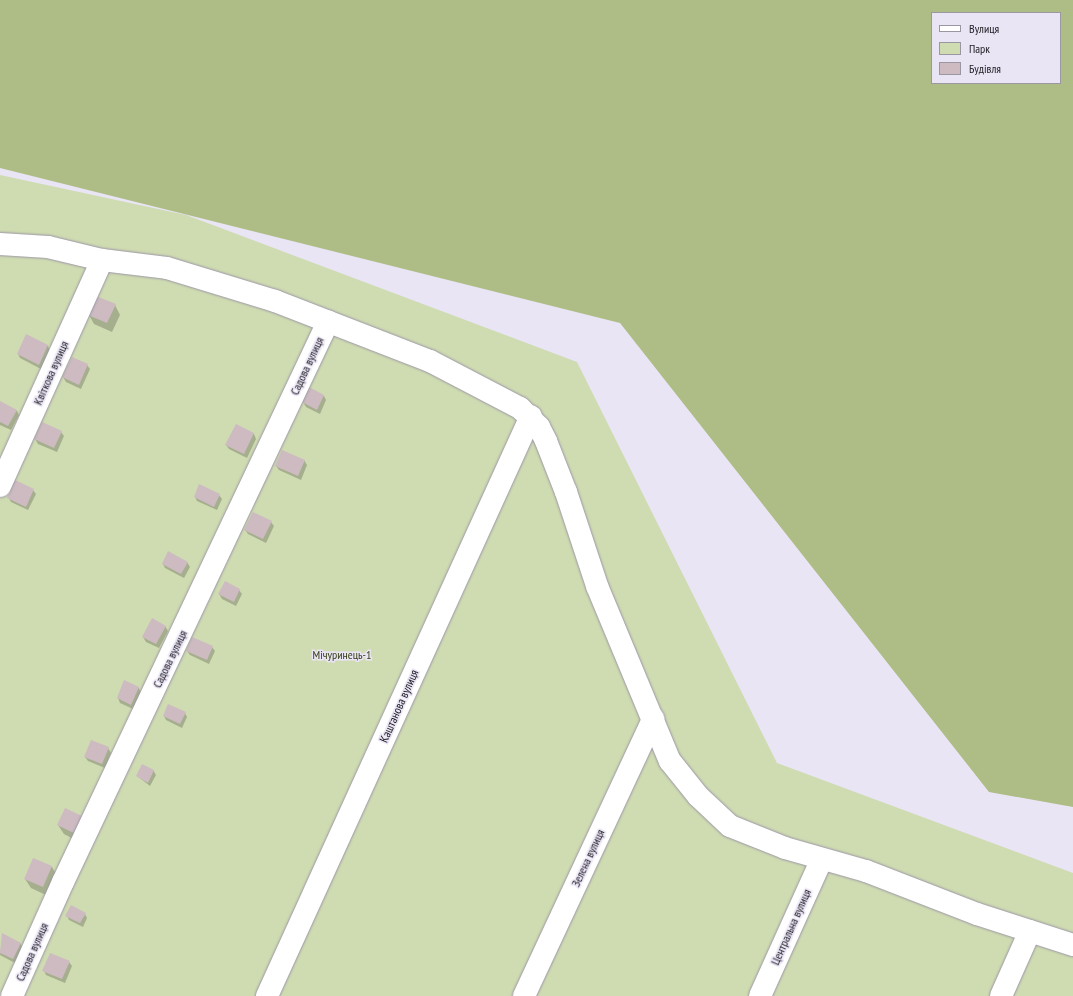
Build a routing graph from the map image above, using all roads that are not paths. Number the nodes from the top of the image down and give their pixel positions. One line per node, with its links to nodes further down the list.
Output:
1 (0, 244): 2 (lane)
2 (102, 260): 3 (lane); 5 (lane, Квіткова вулиця)
3 (328, 322): 4 (lane); 10 (lane, Садова вулиця)
4 (531, 416): 6 (lane); 11 (lane, Каштанова вулиця)
5 (0, 486)
6 (653, 719): 7 (lane); 12 (lane, Зелена вулиця)
7 (822, 858): 8 (lane); 13 (lane, Центральна вулиця)
8 (1030, 931): 9 (lane); 14 (lane)
9 (1073, 945)
10 (12, 996)
11 (267, 996)
12 (524, 996)
13 (760, 996)
14 (1001, 996)

